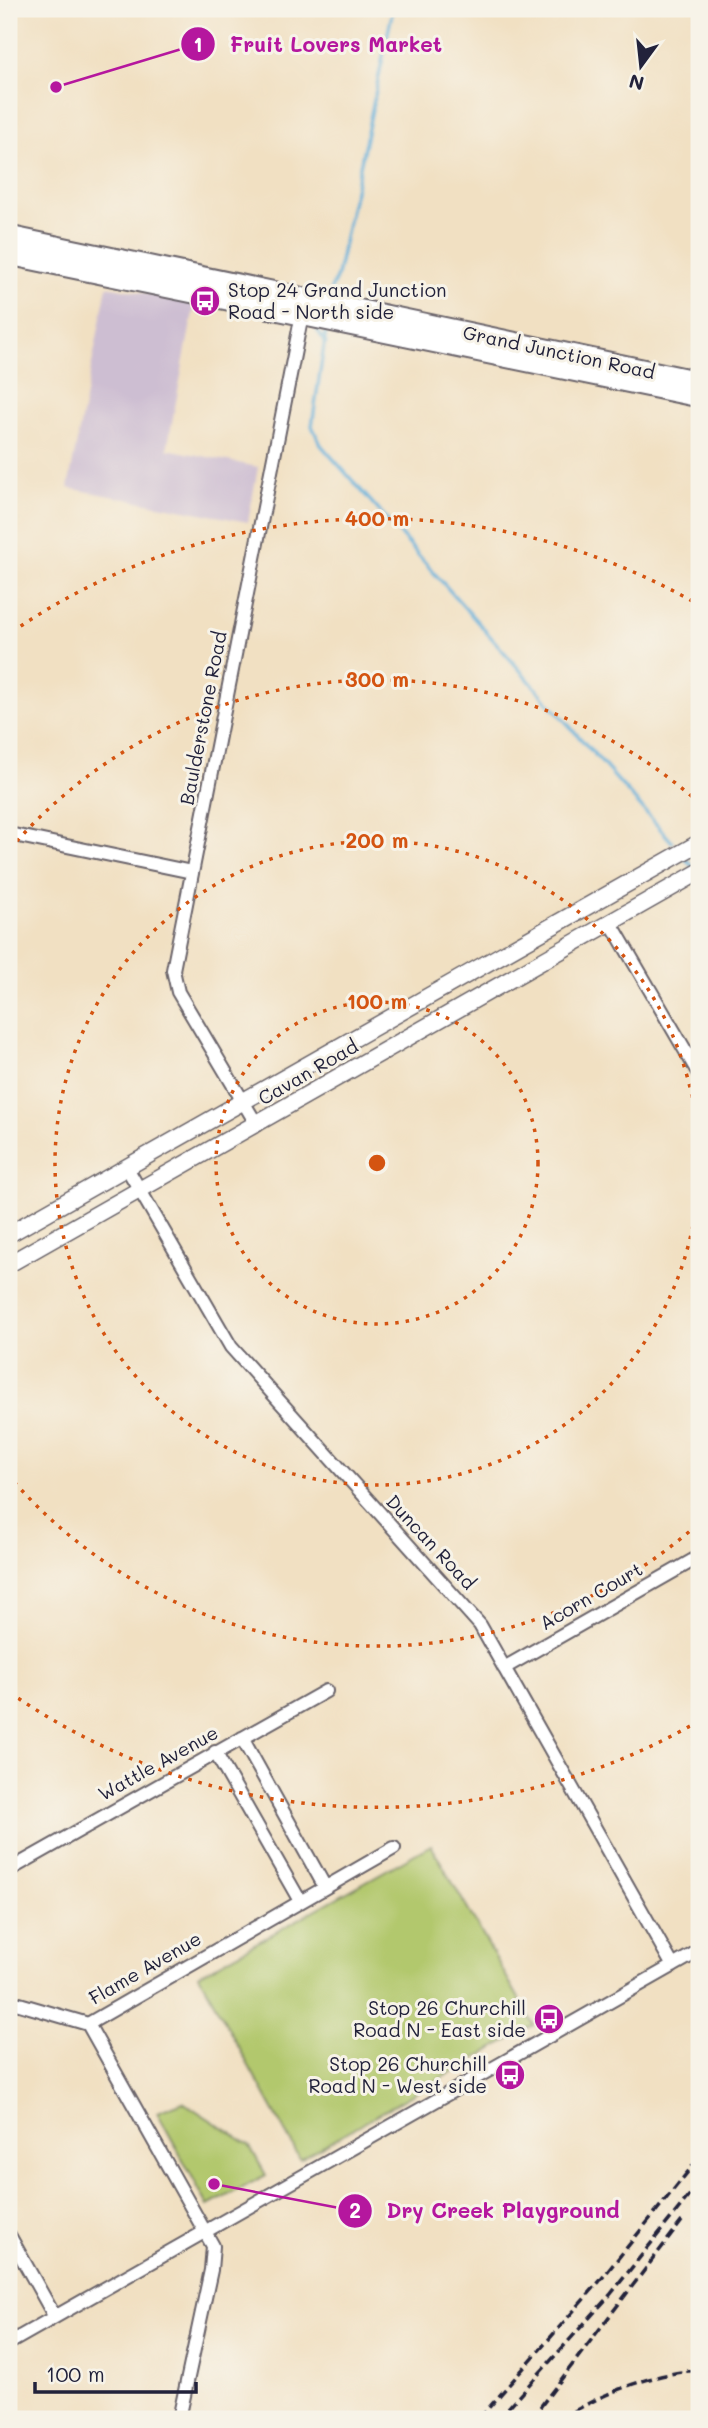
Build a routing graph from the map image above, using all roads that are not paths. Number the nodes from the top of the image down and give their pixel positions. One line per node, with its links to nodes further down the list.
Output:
1 (9, 236): 3 (highway, Grand Junction Road)
2 (9, 255): 3 (highway, Grand Junction Road)
3 (303, 306): 4 (highway, Grand Junction Road); 9 (street, Baulderstone Road)
4 (555, 359): 5 (highway, Grand Junction Road); 6 (highway, Grand Junction Road)
5 (699, 381)
6 (699, 397)
7 (9, 834): 9 (street)
8 (696, 845): 13 (main road, Cavan Road)
9 (192, 872): 13 (street, Baulderstone Road)
10 (693, 876): 11 (main road, Cavan Road)
11 (611, 923): 12 (street); 14 (main road, Cavan Road)
12 (699, 1074)
13 (243, 1102): 14 (street, Baulderstone Road); 15 (main road, Cavan Road)
14 (257, 1125): 16 (main road, Cavan Road)
15 (127, 1168): 16 (street, Duncan Road); 17 (main road, Cavan Road)
16 (141, 1190): 18 (main road, Cavan Road); 20 (street, Duncan Road)
17 (9, 1234)
18 (9, 1264)
19 (697, 1558): 20 (street, Acorn Court)
20 (504, 1668): 29 (street, Duncan Road)
21 (326, 1691): 22 (street, Wattle Avenue)
22 (242, 1738): 23 (street, Wattle Avenue); 26 (street)
23 (215, 1752): 25 (street, Wattle Avenue); 27 (street)
24 (394, 1848): 26 (street, Flame Avenue)
25 (9, 1870)
26 (325, 1887): 27 (street, Flame Avenue)
27 (300, 1901): 31 (street, Flame Avenue)
28 (699, 1951): 29 (street)
29 (673, 1966): 32 (street)
30 (9, 2001): 31 (street)
31 (88, 2024): 32 (street, Flame Avenue)
32 (206, 2232): 34 (street); 36 (street)
33 (9, 2235): 34 (street)
34 (55, 2317): 35 (street)
35 (9, 2343)
36 (178, 2419)

